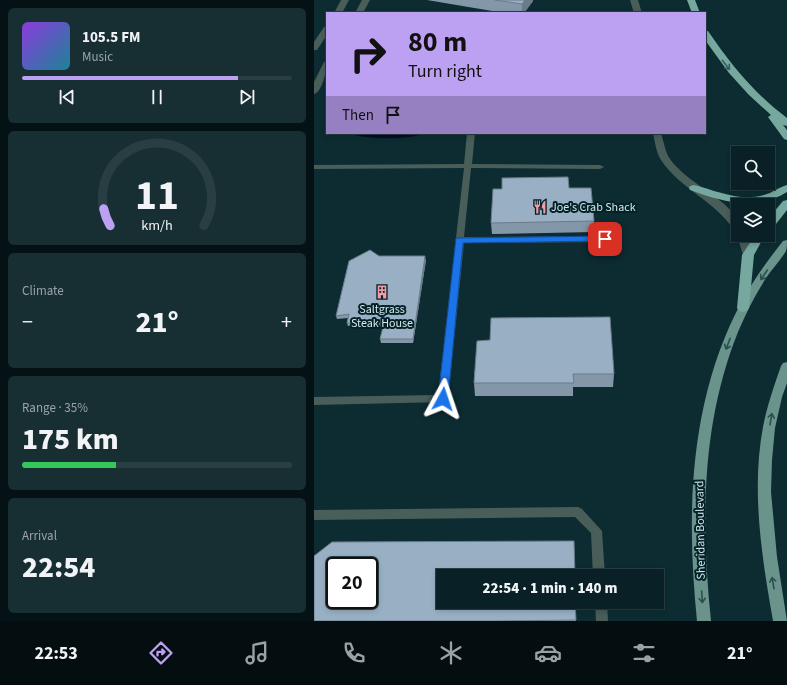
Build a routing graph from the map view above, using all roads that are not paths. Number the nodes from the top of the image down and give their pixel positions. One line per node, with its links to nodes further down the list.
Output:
1 (345, 0): 5 (street)
2 (366, 0): 6 (street)
3 (634, 0): 7 (street)
4 (691, 0): 8 (highway)
5 (339, 12)
6 (360, 12)
7 (638, 12)
8 (696, 12)
9 (326, 30): 11 (street)
10 (706, 35): 14 (highway, one-way to 14)
11 (314, 48)
12 (326, 66): 13 (street)
13 (314, 92)
14 (766, 108): 15 (highway); 18 (highway)
15 (787, 123)
16 (471, 134): 19 (lane)
17 (658, 134): 22 (street)
18 (787, 137)
19 (467, 166): 20 (lane); 21 (lane); 28 (lane)
20 (314, 167)
21 (600, 167)
22 (694, 188): 23 (highway); 25 (street)
23 (787, 188)
24 (787, 203): 26 (highway)
25 (731, 218)
26 (775, 218)
27 (605, 239): 28 (lane)
28 (459, 240): 35 (lane)
29 (745, 242): 32 (street)
30 (756, 242): 32 (highway)
31 (787, 243): 33 (main road, Sheridan Boulevard, one-way to 33)
32 (748, 255): 33 (highway)
33 (743, 308): 40 (main road, Sheridan Boulevard, one-way to 40)
34 (787, 366): 41 (main road, one-way to 34)
35 (314, 401)
36 (314, 516): 37 (lane)
37 (599, 569)
38 (601, 609): 39 (lane)
39 (602, 621)
40 (704, 621)
41 (780, 621)

